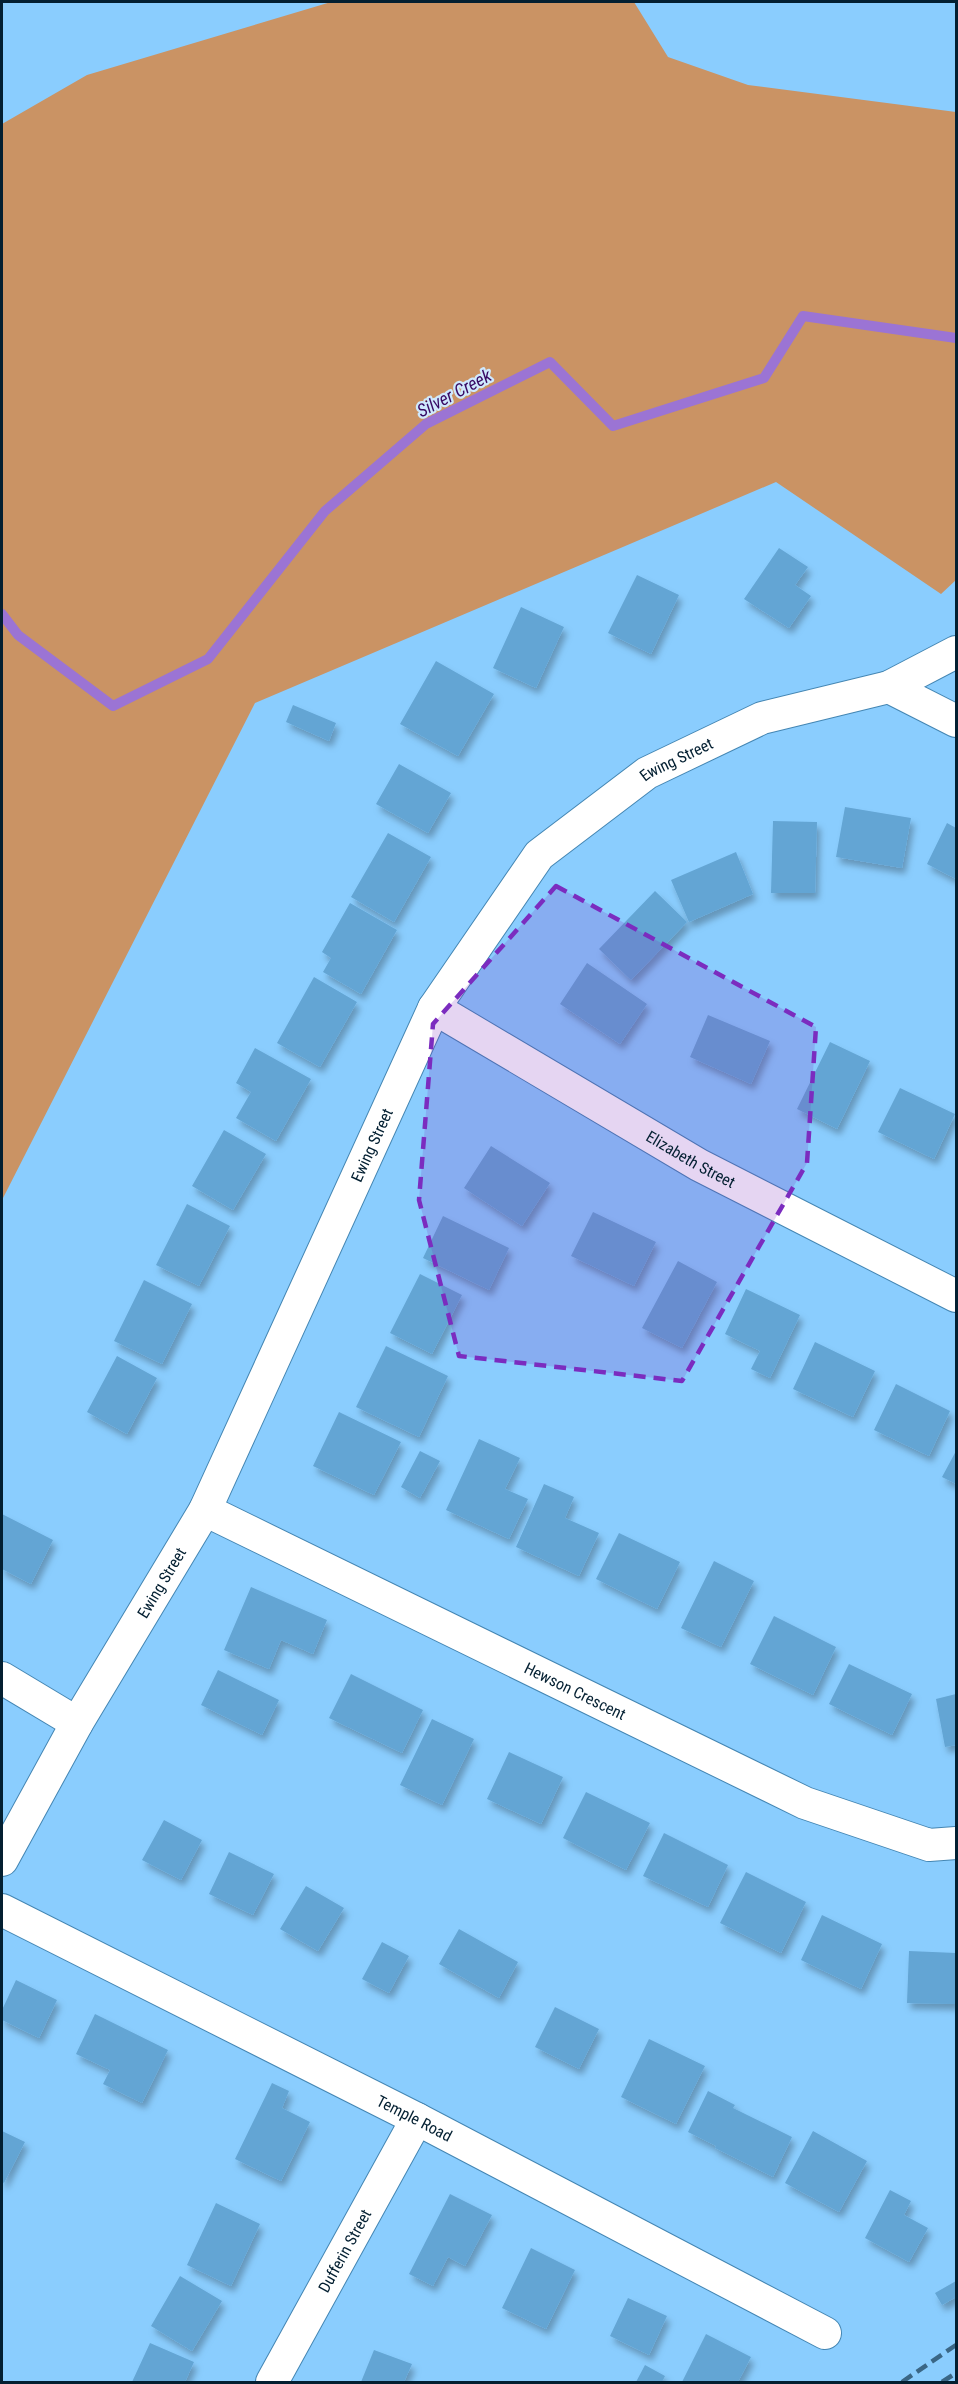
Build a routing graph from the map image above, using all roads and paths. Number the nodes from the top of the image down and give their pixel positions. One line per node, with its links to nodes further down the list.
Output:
1 (957, 652): 2 (street, Ewing Street)
2 (889, 687): 3 (street); 4 (street, Ewing Street)
3 (957, 721)
4 (434, 1008): 5 (street, Elizabeth Street); 6 (street, Ewing Street)
5 (957, 1296)
6 (205, 1509): 8 (street, Ewing Street); 9 (street, Hewson Crescent)
7 (2, 1678): 8 (street)
8 (77, 1723): 10 (street, Ewing Street)
9 (957, 1843)
10 (2, 1860)
11 (2, 1910): 12 (street, Temple Road)
12 (417, 2119): 13 (street, Temple Road); 14 (street, Dufferin Street)
13 (825, 2333)
14 (272, 2382)

